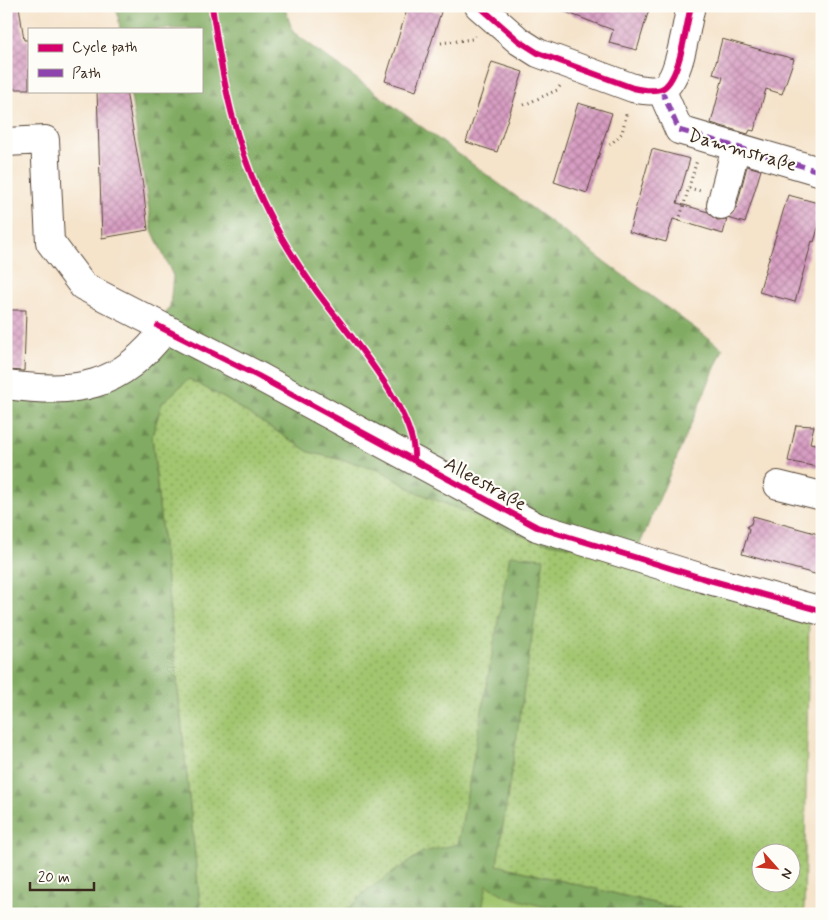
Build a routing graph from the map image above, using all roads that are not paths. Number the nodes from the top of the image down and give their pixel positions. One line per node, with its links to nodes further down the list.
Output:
1 (479, 6): 3 (street)
2 (690, 6): 3 (street)
3 (661, 89): 5 (street, Dammstraße)
4 (6, 142): 8 (street, Alleestraße)
5 (736, 147): 6 (street, Dammstraße); 7 (street)
6 (822, 172)
7 (721, 205)
8 (162, 328): 9 (street); 12 (street, Alleestraße)
9 (6, 385)
10 (778, 486): 11 (street)
11 (822, 496)
12 (822, 611)

